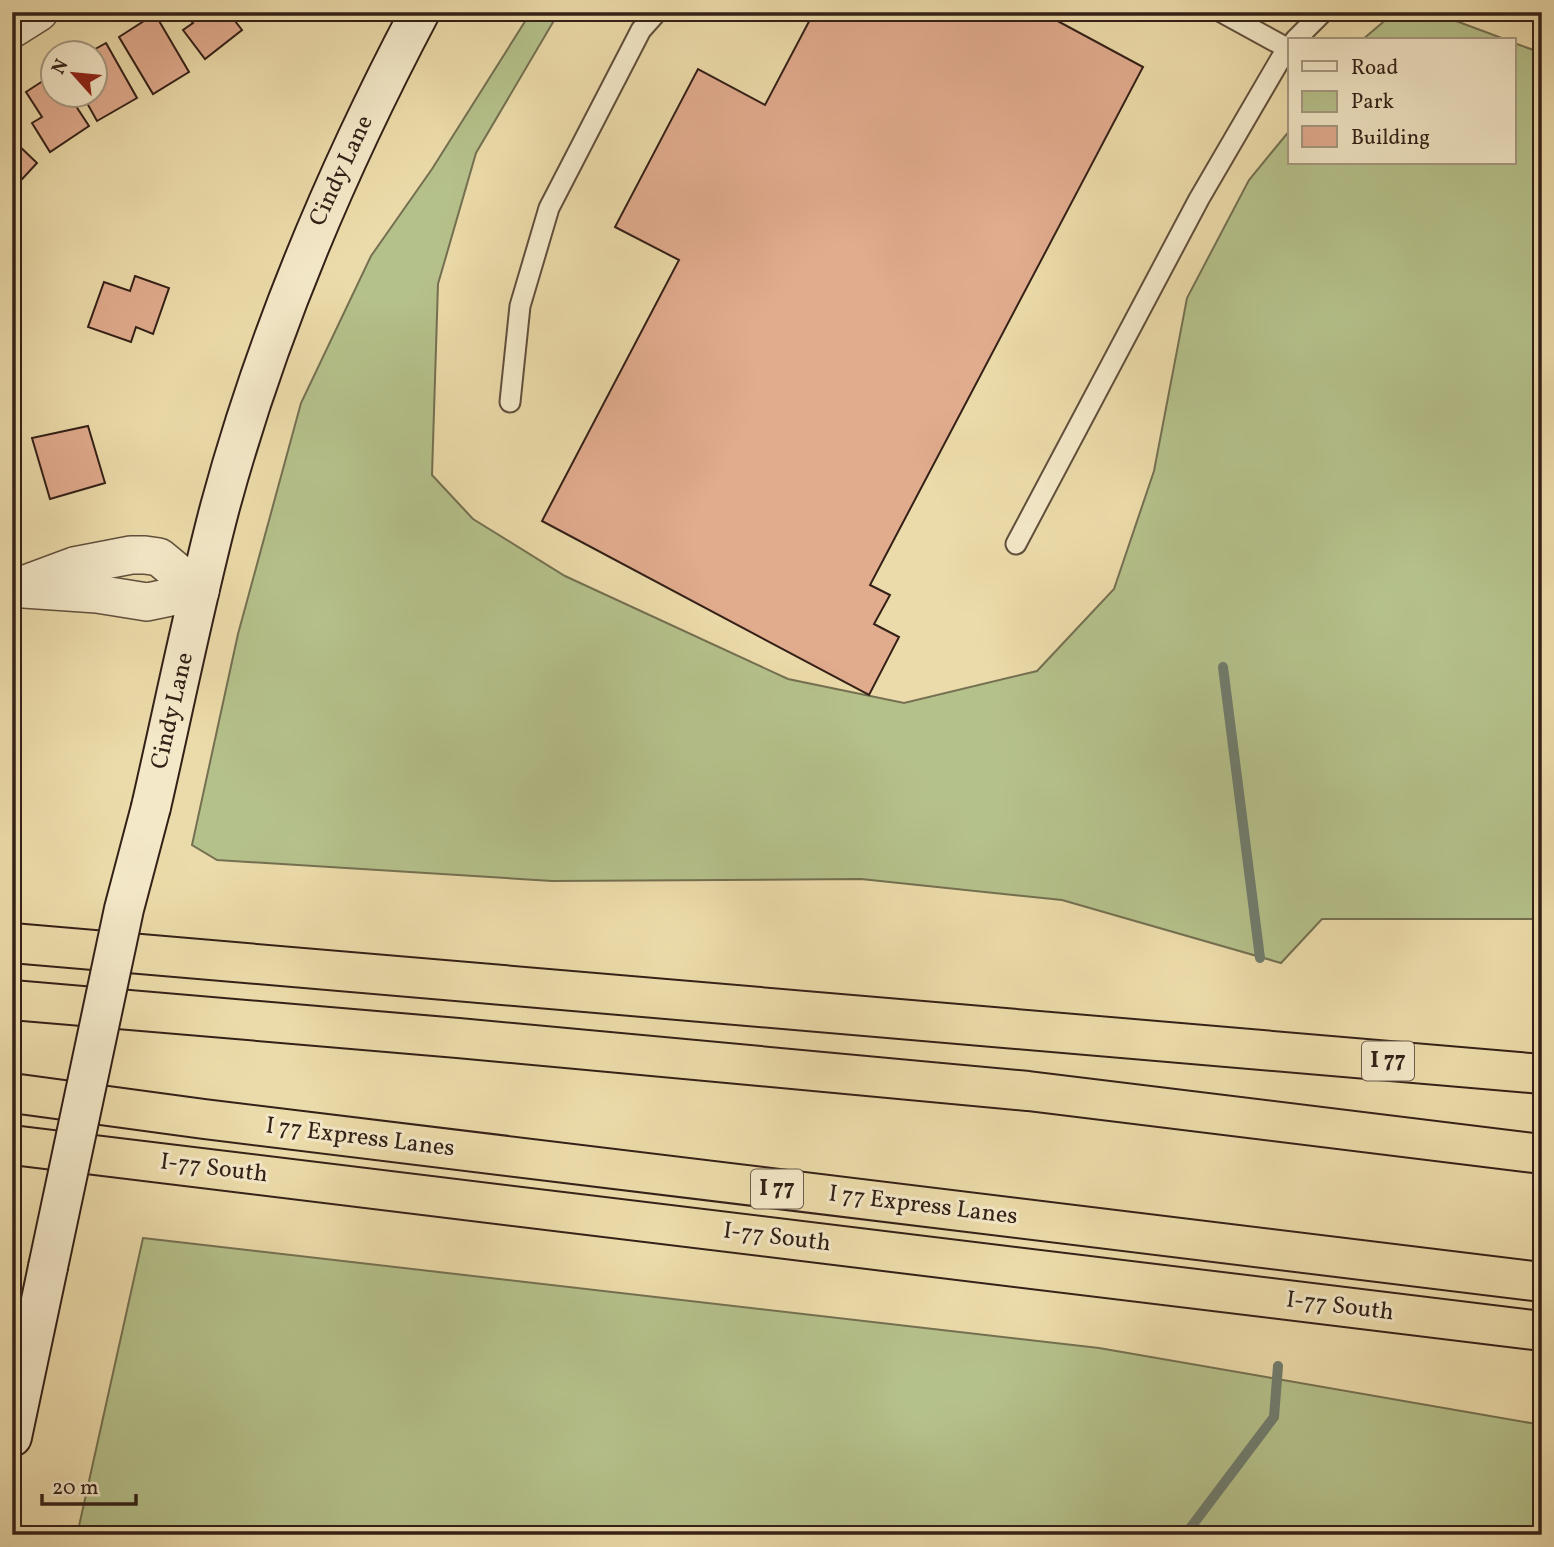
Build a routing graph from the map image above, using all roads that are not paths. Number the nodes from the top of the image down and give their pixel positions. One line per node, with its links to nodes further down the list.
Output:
1 (39, 12): 6 (street)
2 (420, 12): 13 (main road, Cindy Lane)
3 (657, 12): 10 (lane)
4 (1221, 12): 8 (lane)
5 (1323, 12): 7 (lane)
6 (12, 29)
7 (1298, 38)
8 (1288, 44)
9 (1288, 50): 11 (lane)
10 (510, 402)
11 (1016, 544)
12 (14, 589): 13 (street)
13 (200, 591): 22 (main road, Cindy Lane, bridge)
14 (12, 943): 16 (highway, I 77)
15 (12, 999): 19 (highway)
16 (1542, 1074)
17 (12, 1093): 20 (highway, I 77 Express Lanes / I 77)
18 (12, 1145): 21 (highway, I-77 South / I 77)
19 (1542, 1154)
20 (1542, 1282)
21 (1542, 1331)
22 (12, 1437)

